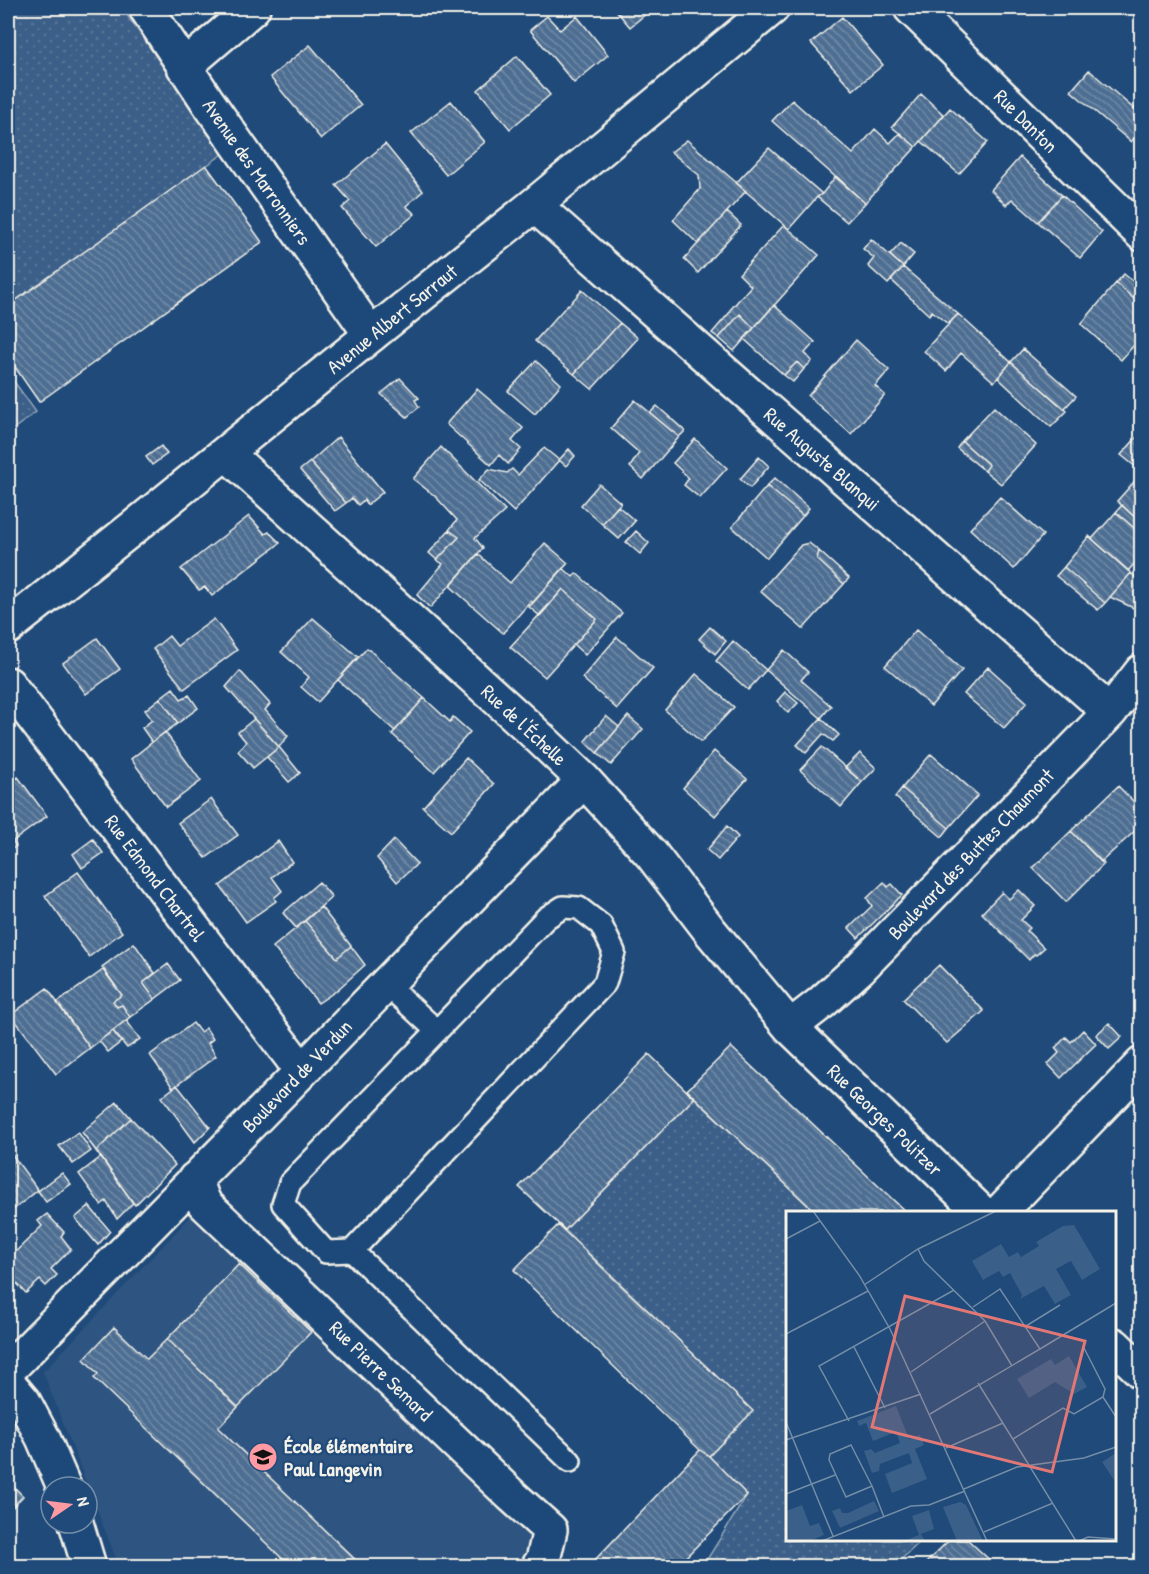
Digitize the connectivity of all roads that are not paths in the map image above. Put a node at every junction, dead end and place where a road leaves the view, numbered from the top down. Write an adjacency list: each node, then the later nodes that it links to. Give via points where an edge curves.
1 (146, 8): 5 (street, Avenue des Marronniers)
2 (253, 8): 5 (street)
3 (772, 8): 6 (street, Avenue Albert Sarraut)
4 (911, 8): 7 (street, Rue Danton)
5 (184, 67): 8 (street, Avenue des Marronniers)
6 (534, 205): 8 (street, Avenue Albert Sarraut); 13 (street, Rue Auguste Blanqui)
7 (1142, 234)
8 (371, 335): 9 (street, Avenue Albert Sarraut)
9 (226, 453): 10 (street, Avenue Albert Sarraut); 14 (street, Rue de l'Échelle)
10 (8, 627)
11 (1142, 671): 13 (street, Boulevard des Buttes Chaumont)
12 (8, 684): 19 (street, Rue Edmond Chartrel)
13 (1110, 712): 16 (street, Boulevard des Buttes Chaumont, via 860,968)
14 (584, 780): 15 (street, Boulevard de Verdun); 16 (street, Rue de l'Échelle, via 652,855)
15 (386, 984): 17 (lane); 19 (street, Boulevard de Verdun)
16 (790, 1027): 21 (street, Rue Georges Politzer)
17 (437, 1031): 23 (lane, via 290,1183 283,1204 326,1252); 23 (lane, via 546,918 563,907 579,908 601,924 614,952 605,983)
18 (1142, 1064): 22 (street)
19 (302, 1071): 20 (street, Boulevard de Verdun)
20 (195, 1179): 25 (street, Boulevard de Verdun); 32 (street, Rue Pierre Semard, via 204,1203 550,1530)
21 (980, 1211)
22 (1000, 1211)
23 (352, 1251): 28 (lane)
24 (1116, 1347): 26 (street)
25 (8, 1370)
26 (1142, 1372)
27 (8, 1383): 29 (street, via 24,1402)
28 (570, 1461)
29 (59, 1475)
30 (80, 1535): 31 (street)
31 (89, 1566)
32 (539, 1566)

